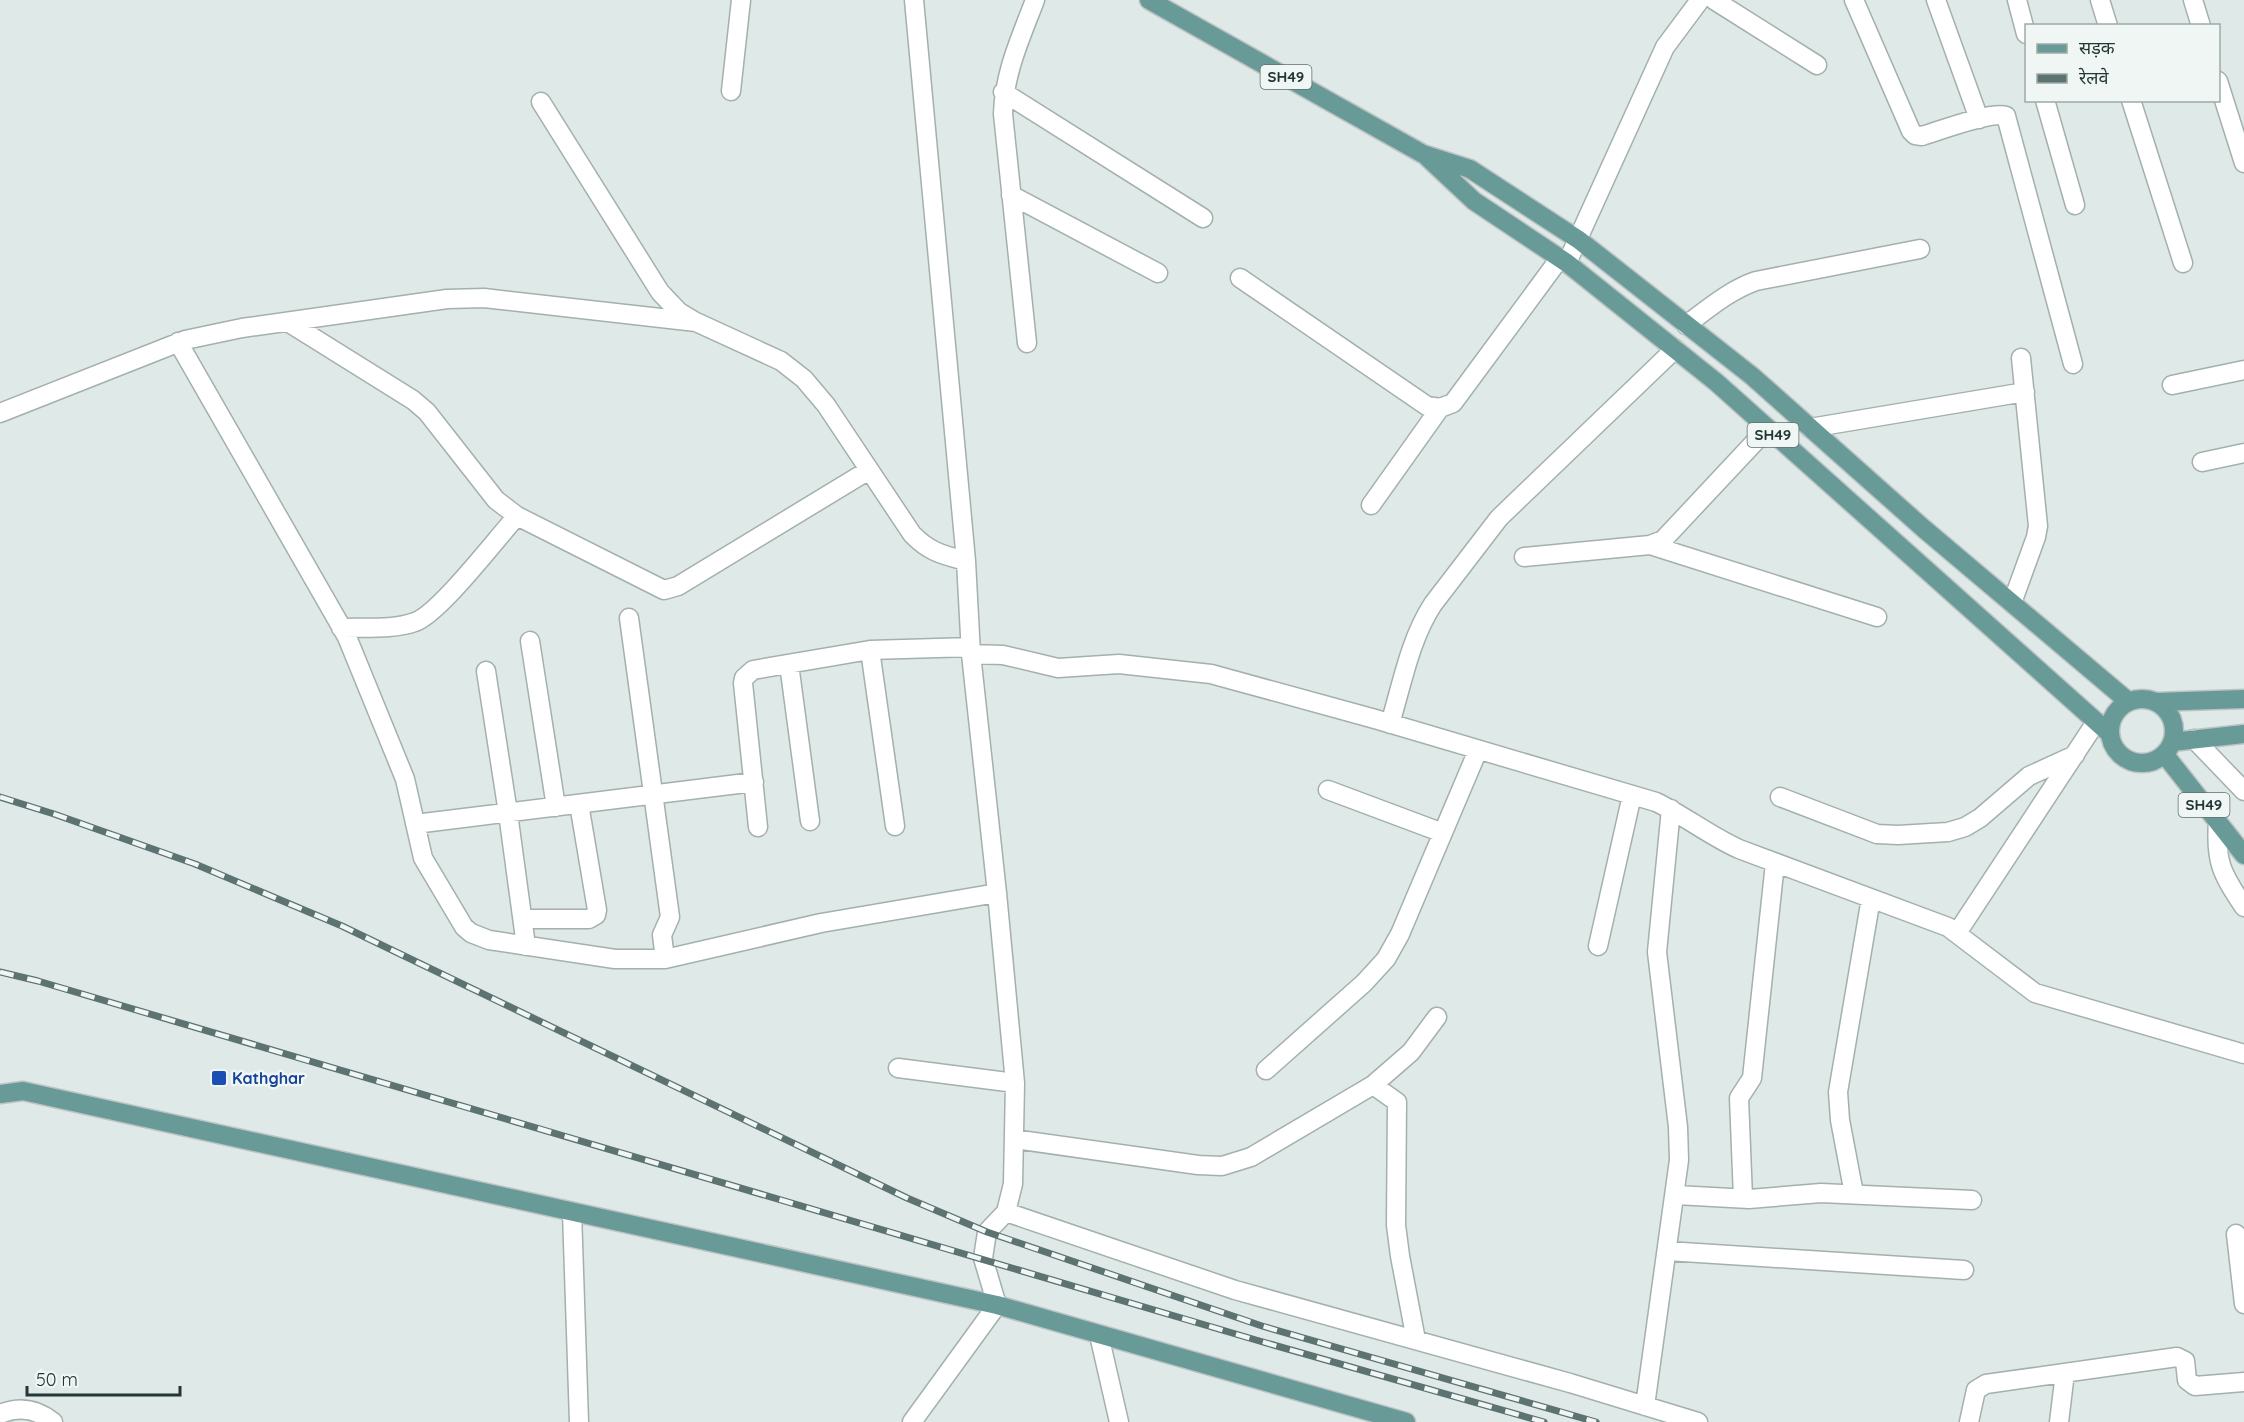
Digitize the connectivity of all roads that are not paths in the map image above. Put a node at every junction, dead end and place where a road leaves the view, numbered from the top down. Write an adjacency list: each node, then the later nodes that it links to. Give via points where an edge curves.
1 (741, 0): 17 (street)
2 (914, 0): 56 (street)
3 (1035, 0): 18 (street)
4 (1149, 0): 23 (main road, SH49)
5 (1701, 0): 28 (street, via 1665,47)
6 (1714, 0): 15 (street)
7 (1854, 0): 22 (street, via 1911,131 1922,136)
8 (1936, 0): 22 (street)
9 (2017, 0): 14 (street)
10 (2100, 0): 12 (street)
11 (2193, 0): 13 (street)
12 (2107, 24)
13 (2200, 24)
14 (2025, 30)
15 (1817, 65)
16 (2220, 87): 24 (street)
17 (731, 91)
18 (1004, 92): 25 (street); 27 (street)
19 (541, 102): 35 (street, via 660,291 679,312)
20 (2046, 102): 26 (street)
21 (2132, 102): 31 (street)
22 (1979, 119): 41 (street, via 2002,115 2008,120)
23 (1423, 154): 28 (main road, SH49, via 1470,170); 30 (main road, SH49, via 1474,201)
24 (2244, 163)
25 (1011, 195): 32 (street); 38 (street)
26 (2075, 205)
27 (1203, 218)
28 (1579, 240): 30 (street); 36 (main road, SH49)
29 (1920, 249): 36 (street, via 1740,286)
30 (1564, 260): 39 (main road, SH49); 45 (street, via 1453,403)
31 (2182, 263)
32 (1158, 273)
33 (1240, 278): 45 (street, via 1427,406)
34 (288, 322): 35 (street, via 447,299 484,298); 37 (street); 53 (street, via 414,400 496,500)
35 (696, 322): 51 (street, via 781,361 804,379)
36 (1686, 325): 47 (main road, SH49)
37 (178, 342): 46 (street); 60 (street)
38 (1027, 343)
39 (1675, 349): 48 (main road, SH49); 69 (street, via 1499,518 1433,604 1417,635)
40 (2021, 358): 44 (street)
41 (2073, 364)
42 (2244, 369): 43 (street)
43 (2172, 385)
44 (2025, 392): 47 (street); 57 (street, via 2038,526)
45 (1440, 408): 52 (street)
46 (0, 413)
47 (1810, 428): 57 (main road, SH49)
48 (1767, 429): 54 (street, via 1674,531); 70 (main road, SH49)
49 (2244, 453): 50 (street)
50 (2202, 462)
51 (869, 470): 53 (street, via 671,590 656,587); 56 (street, via 923,546)
52 (1371, 505)
53 (517, 516): 60 (street, via 434,610 417,622)
54 (1650, 545): 55 (street); 58 (street)
55 (1524, 557)
56 (966, 561): 63 (street)
57 (2012, 603): 67 (main road, SH49)
58 (1877, 617)
59 (629, 618): 79 (street)
60 (341, 628): 88 (street, via 405,779)
61 (530, 641): 83 (street)
62 (870, 650): 63 (street); 64 (street); 89 (street)
63 (971, 651): 69 (street, via 1058,668 1119,664 1211,674); 94 (street)
64 (789, 664): 76 (street, via 753,670 744,678); 86 (street)
65 (486, 671): 85 (street)
66 (2244, 699): 68 (main road)
67 (2129, 702): 68 (main road); 70 (main road)
68 (2156, 702): 73 (main road, via 2171,717 2174,727)
69 (1390, 724): 74 (street)
70 (2103, 728): 73 (main road, via 2118,754 2127,760 2147,764); 75 (street)
71 (2244, 734): 72 (main road)
72 (2194, 739): 73 (main road); 78 (street)
73 (2168, 748): 87 (main road, SH49)
74 (1478, 750): 80 (street); 91 (street)
75 (2074, 755): 81 (street, via 2029,776 1980,818 1948,832 1877,834); 98 (street)
76 (754, 782): 79 (street); 90 (street)
77 (1328, 790): 91 (street)
78 (2244, 791)
79 (654, 794): 82 (street); 101 (street, via 670,917 662,935)
80 (1632, 795): 84 (street); 100 (street)
81 (1780, 797)
82 (579, 804): 83 (street); 97 (street, via 596,915 589,919)
83 (555, 807): 85 (street)
84 (1671, 809): 93 (street, via 1719,840); 111 (street, via 1657,952 1678,1127)
85 (508, 813): 88 (street); 97 (street)
86 (810, 821)
87 (2218, 822): 92 (main road, SH49); 96 (street, via 2216,846 2221,867)
88 (415, 824): 99 (street, via 423,858 464,927 489,940)
89 (895, 826)
90 (758, 827)
91 (1443, 833): 105 (street, via 1386,959)
92 (2244, 855)
93 (1775, 862): 95 (street); 112 (street, via 1752,1078 1739,1098)
94 (997, 893): 101 (street, via 821,923); 106 (street)
95 (1871, 898): 98 (street, via 1934,920); 110 (street, via 1838,1092)
96 (2244, 907)
97 (523, 919): 99 (street)
98 (1957, 933): 103 (street, via 2035,993)
99 (526, 946): 101 (street, via 615,959)
100 (1598, 946)
101 (665, 959)
102 (1437, 1017): 107 (street, via 1411,1052)
103 (2244, 1054)
104 (898, 1068): 106 (street)
105 (1266, 1070)
106 (1015, 1083): 109 (street)
107 (1373, 1085): 109 (street, via 1251,1157 1222,1166); 122 (street, via 1397,1102 1396,1225)
108 (0, 1094): 114 (main road, via 23,1091)
109 (1014, 1139): 115 (street, via 1013,1184)
110 (1854, 1194): 112 (street); 113 (street)
111 (1676, 1195): 112 (street); 117 (street)
112 (1743, 1198)
113 (1972, 1200)
114 (572, 1212): 120 (main road); 128 (street)
115 (1006, 1212): 120 (street, via 987,1232 983,1258); 122 (street, via 1235,1290)
116 (2236, 1234): 119 (street)
117 (1667, 1251): 118 (street); 125 (street)
118 (1964, 1270)
119 (2244, 1304)
120 (997, 1305): 121 (main road); 129 (street)
121 (1099, 1335): 130 (street); 131 (main road)
122 (1416, 1340): 125 (street)
123 (2065, 1373): 124 (street, via 2177,1357 2185,1361 2187,1380 2195,1386); 133 (street, via 1980,1387); 134 (street)
124 (2244, 1382)
125 (1645, 1406): 132 (street)
126 (0, 1414): 127 (street, via 30,1410)
127 (53, 1422)
128 (579, 1422)
129 (912, 1422)
130 (1119, 1422)
131 (1406, 1422)
132 (1698, 1422)
133 (1969, 1422)
134 (2059, 1422)

